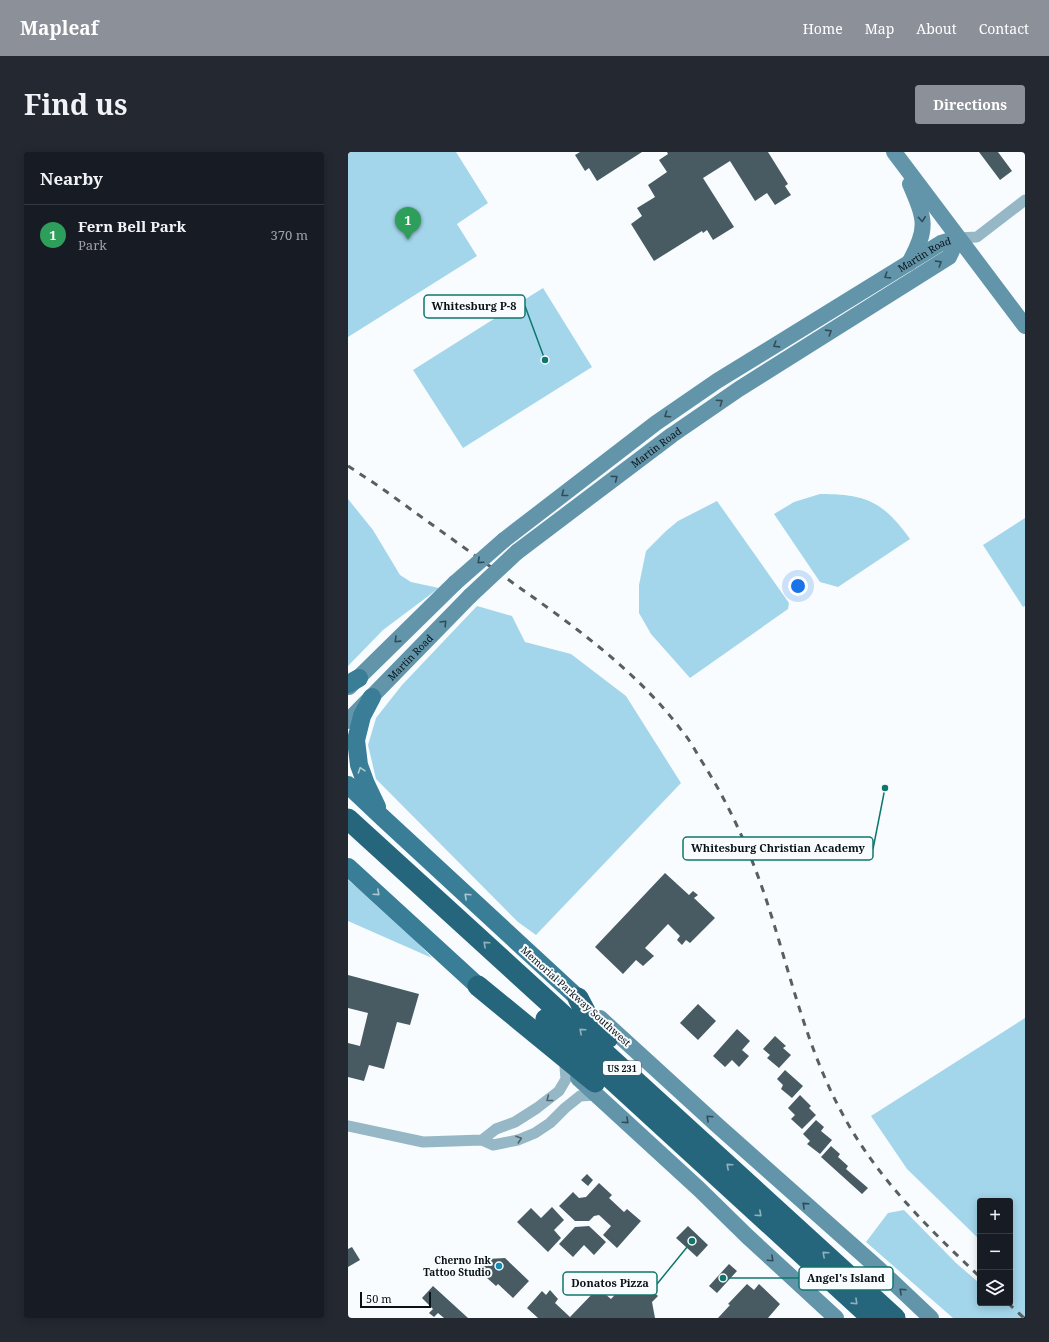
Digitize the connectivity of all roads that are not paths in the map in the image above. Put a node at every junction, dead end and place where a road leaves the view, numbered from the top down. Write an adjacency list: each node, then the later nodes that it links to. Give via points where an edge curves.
1 (896, 154): 3 (main road); 4 (main road, one-way to 4, via 922,211 923,234)
2 (1025, 200): 3 (street, via 977,236)
3 (958, 238): 4 (main road, Martin Road, via 941,243); 5 (main road); 7 (main road, Martin Road, one-way to 3, bridge, via 470,596 517,552 672,435 739,389 949,257)
4 (909, 263): 6 (main road, Martin Road, one-way to 6, bridge, via 717,382 656,423 504,540 455,583)
5 (1025, 326)
6 (352, 683)
7 (372, 697): 8 (main road, Martin Road); 10 (main road, one-way to 7, via 359,765 356,740 362,716)
8 (348, 721)
9 (352, 791): 10 (main road, Memorial Parkway Southwest)
10 (383, 818): 15 (main road, Memorial Parkway Southwest, one-way to 10)
11 (348, 819): 20 (highway, US 231, one-way to 11)
12 (348, 838): 20 (highway, US 231)
13 (348, 867): 14 (main road, one-way to 14)
14 (478, 986): 16 (main road); 20 (highway, via 671,1144)
15 (578, 998): 20 (highway, via 588,1017 654,1088 692,1121); 24 (main road, Memorial Parkway Southwest, one-way to 15)
16 (565, 1067): 17 (main road); 19 (street, one-way to 19, via 566,1079 559,1091 532,1112)
17 (597, 1095): 19 (street, one-way to 17, via 493,1145 518,1140 550,1123 580,1096); 21 (main road, one-way to 21)
18 (348, 1126): 19 (street, via 423,1142)
19 (482, 1140)
20 (701, 1150): 22 (highway, US 231, one-way to 22); 23 (highway, US 231, one-way to 20)
21 (836, 1318)
22 (872, 1318)
23 (896, 1318)
24 (931, 1318)

